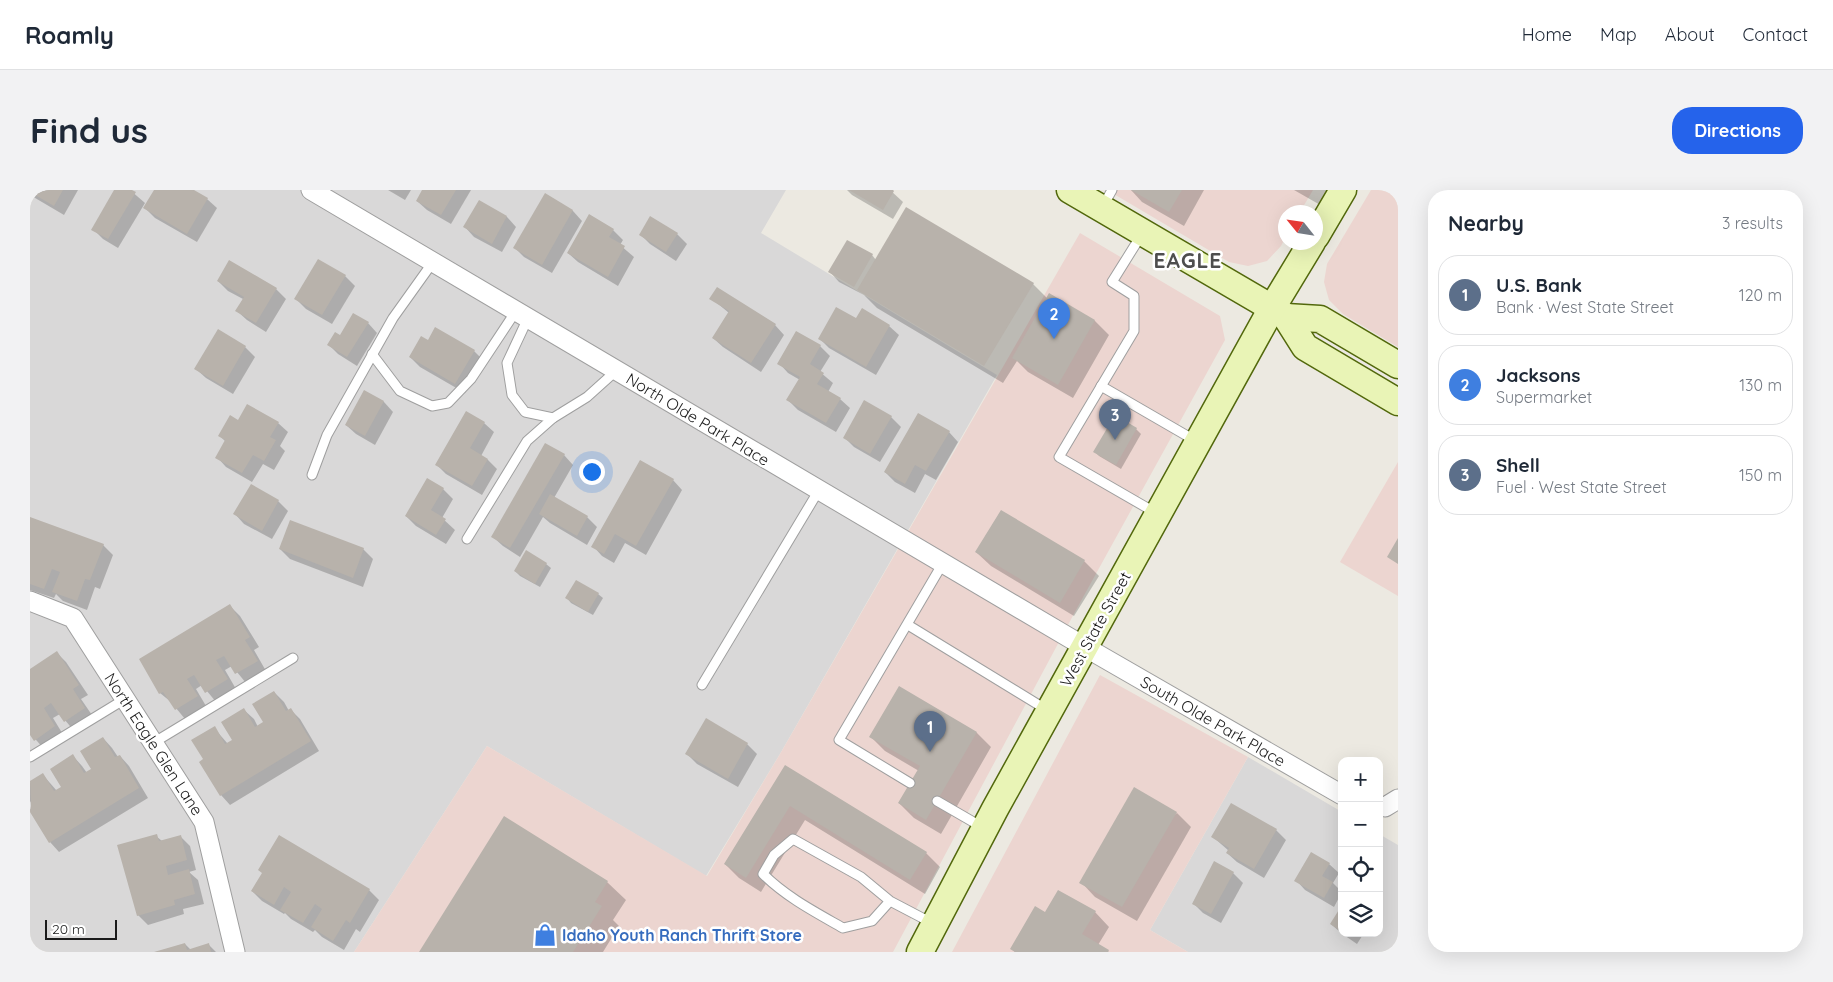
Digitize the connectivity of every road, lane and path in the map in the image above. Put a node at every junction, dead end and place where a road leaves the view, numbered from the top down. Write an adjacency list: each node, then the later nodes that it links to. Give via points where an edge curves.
1 (311, 190): 8 (street, North Olde Park Place)
2 (1070, 190): 4 (main road)
3 (1343, 190): 5 (main road)
4 (1107, 199): 6 (main road)
5 (1323, 224)
6 (1143, 232): 9 (main road); 14 (lane, via 1112,282 1134,296 1134,331)
7 (1308, 250): 9 (main road, West State Street)
8 (433, 262): 10 (street, North Olde Park Place); 11 (lane)
9 (1279, 312): 12 (main road, via 1320,319); 15 (main road, via 1305,348); 17 (main road, West State Street)
10 (522, 315): 11 (lane, via 448,403 432,406 400,391); 13 (street, North Olde Park Place); 16 (lane, via 507,363 512,395 525,412)
11 (372, 354): 18 (lane, via 327,435)
12 (1398, 365)
13 (617, 370): 16 (lane, via 588,397); 19 (street, North Olde Park Place)
14 (1101, 386): 17 (lane); 20 (lane, via 1059,457)
15 (1398, 402)
16 (553, 418): 21 (lane, via 527,441)
17 (1198, 442): 20 (main road, West State Street)
18 (312, 476)
19 (819, 490): 22 (street, North Olde Park Place); 27 (lane)
20 (1158, 514): 25 (main road, West State Street)
21 (467, 539)
22 (943, 564): 24 (lane); 25 (street, North Olde Park Place)
23 (30, 601): 28 (street, North Eagle Glen Lane, via 72,618)
24 (908, 625): 29 (lane); 32 (lane, via 839,740)
25 (1085, 647): 29 (main road, West State Street); 33 (street, South Olde Park Place)
26 (293, 658): 30 (lane)
27 (702, 685)
28 (125, 699): 30 (street, North Eagle Glen Lane); 31 (lane)
29 (1049, 712): 35 (main road, West State Street)
30 (153, 743): 38 (street, North Eagle Glen Lane, via 204,822)
31 (30, 757)
32 (910, 784)
33 (1338, 794)
34 (937, 801): 35 (lane)
35 (985, 829): 37 (main road, West State Street)
36 (890, 901): 36 (lane, via 861,877 793,839 774,855 764,874 777,888 843,928 872,921); 37 (lane)
37 (935, 924): 39 (main road, West State Street)
38 (235, 952)
39 (920, 952)

